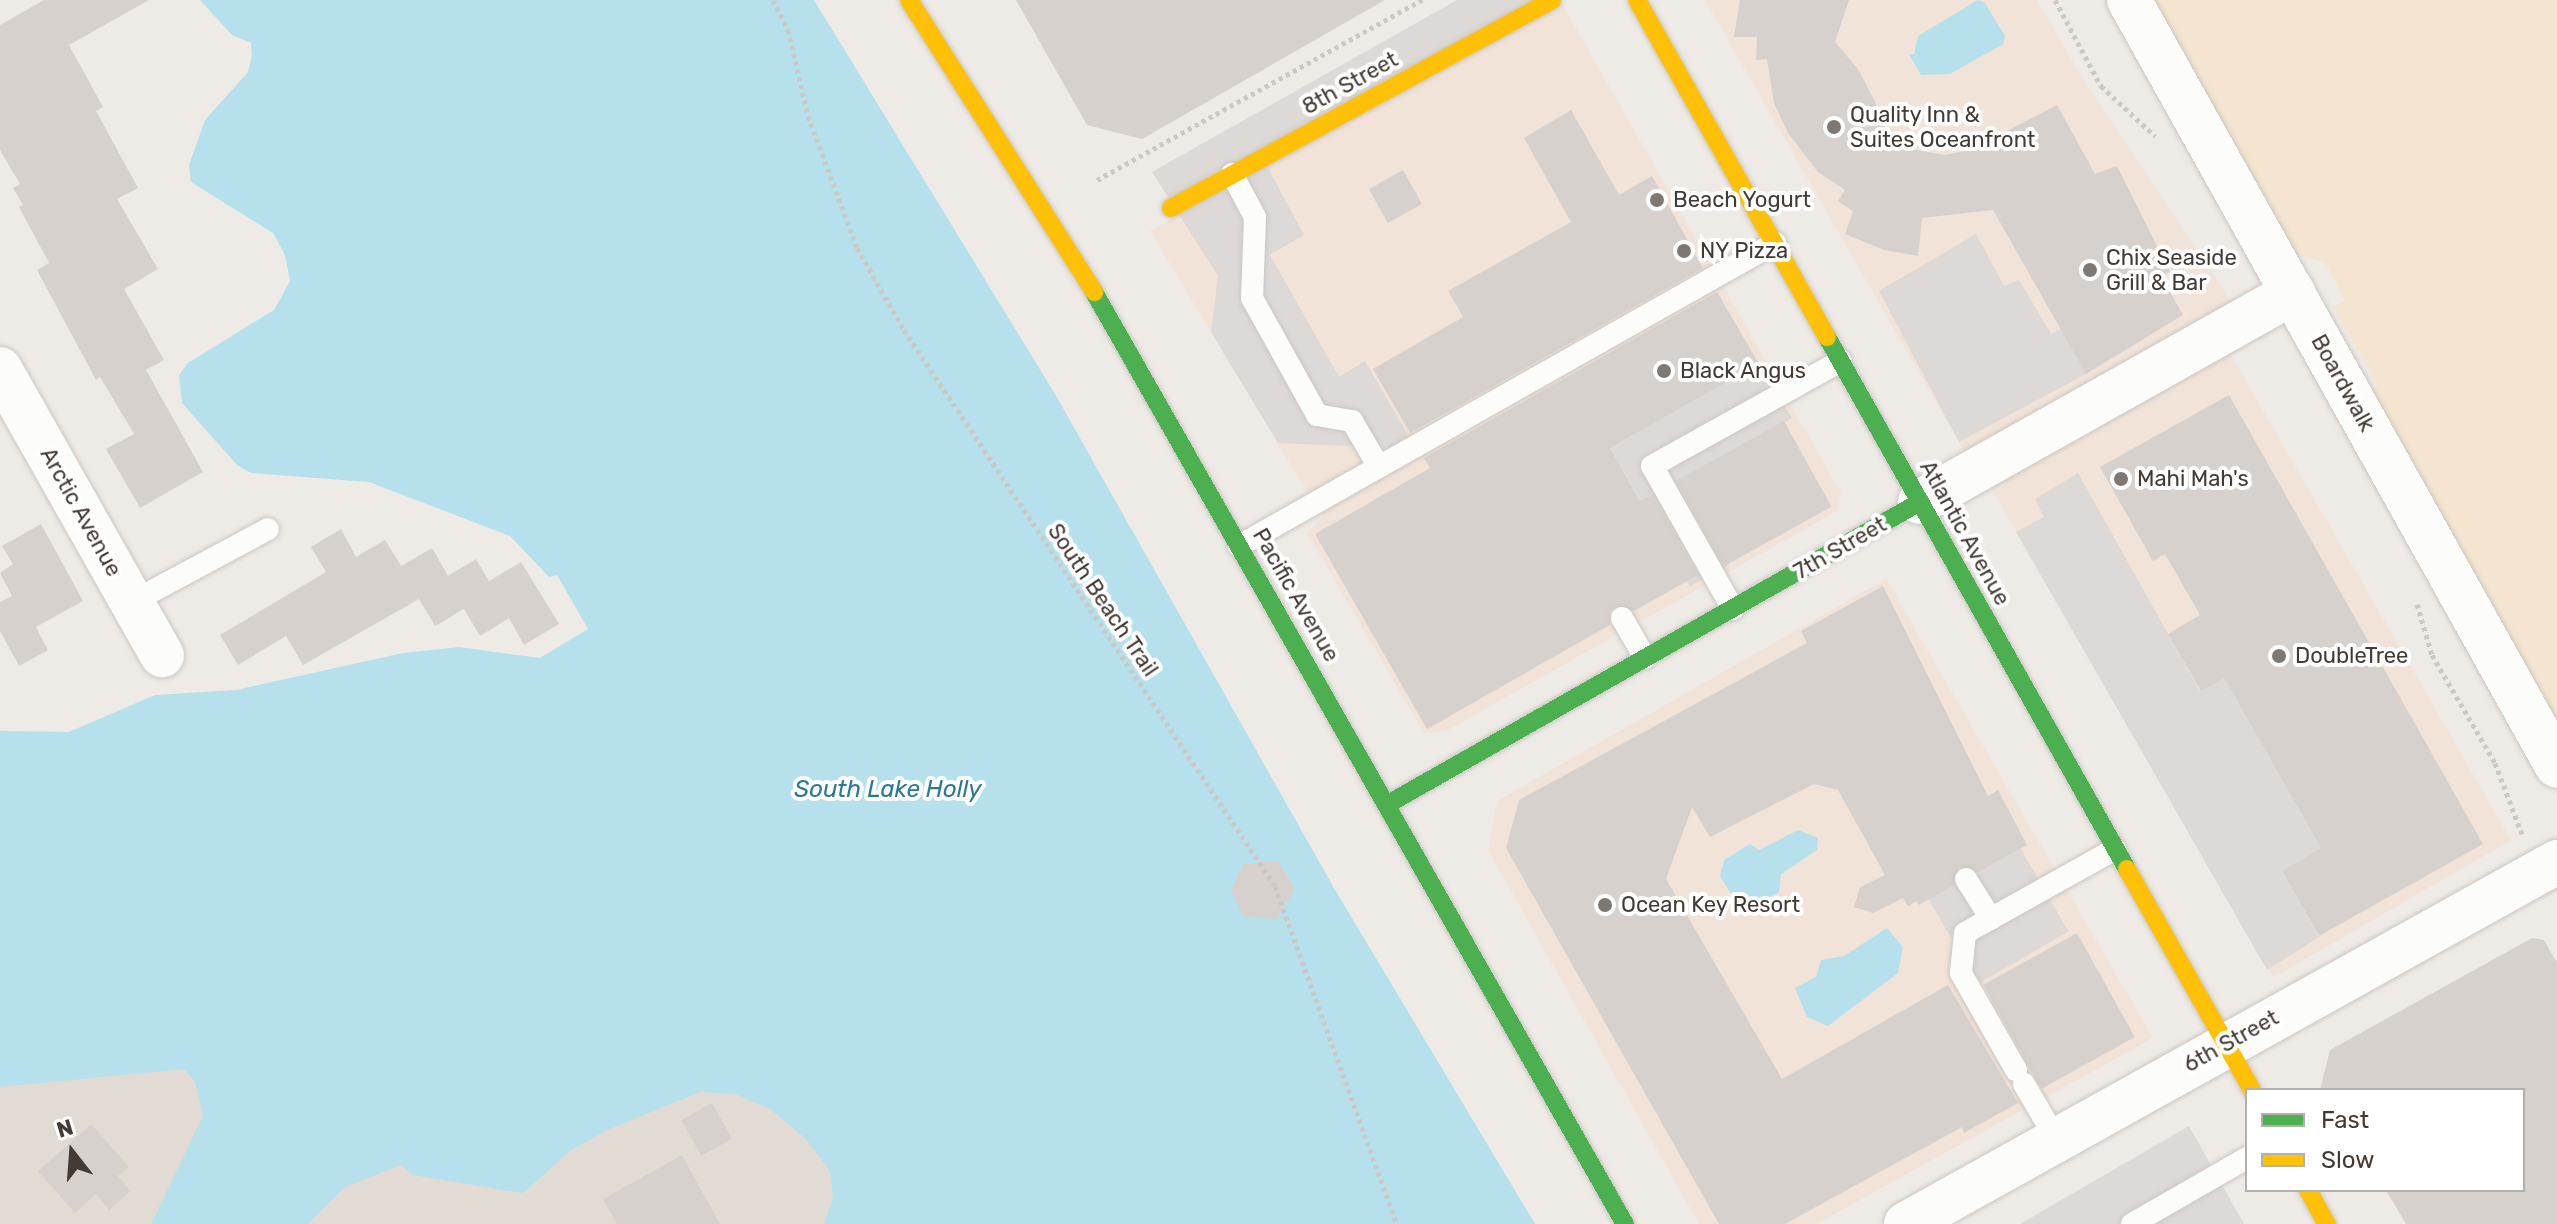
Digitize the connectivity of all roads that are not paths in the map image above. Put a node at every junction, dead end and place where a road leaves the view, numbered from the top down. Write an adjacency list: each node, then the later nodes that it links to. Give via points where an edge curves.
1 (909, 0): 15 (main road, Pacific Avenue, via 1077,262)
2 (1552, 0): 5 (main road, 8th Street)
3 (1637, 0): 7 (main road, Atlantic Avenue)
4 (2129, 0): 8 (street, Boardwalk)
5 (1232, 174): 6 (main road, 8th Street); 12 (lane, via 1255,217 1252,298 1317,415 1352,421)
6 (1171, 208)
7 (1775, 243): 9 (main road, Atlantic Avenue); 12 (lane)
8 (2293, 293): 13 (street, 7th Street); 21 (street, Boardwalk)
9 (1841, 361): 13 (main road, Atlantic Avenue); 17 (lane, via 1652,466)
10 (0, 369): 11 (street, Arctic Avenue)
11 (11, 415): 16 (street, Arctic Avenue)
12 (1379, 467): 15 (lane)
13 (1920, 502): 17 (main road, 7th Street); 23 (main road, Atlantic Avenue)
14 (268, 529): 16 (lane)
15 (1239, 546): 22 (main road, Pacific Avenue)
16 (132, 602): 19 (street, Arctic Avenue)
17 (1733, 609): 20 (main road, 7th Street)
18 (1622, 618): 20 (lane)
19 (162, 655)
20 (1645, 658): 22 (main road, 7th Street)
21 (2557, 766)
22 (1388, 804): 32 (main road, Pacific Avenue)
23 (2115, 849): 26 (lane); 27 (main road, Atlantic Avenue)
24 (2547, 867): 27 (street, 6th Street)
25 (1966, 879): 26 (lane)
26 (1991, 919): 29 (lane, via 1965,933 1961,973 1987,1032)
27 (2226, 1044): 28 (main road, Atlantic Avenue); 29 (street, 6th Street)
28 (2251, 1088)
29 (2056, 1139): 33 (street, 6th Street)
30 (2245, 1159): 34 (lane)
31 (2309, 1192): 35 (main road)
32 (1625, 1224)
33 (1906, 1224)
34 (2132, 1224)
35 (2327, 1224)

